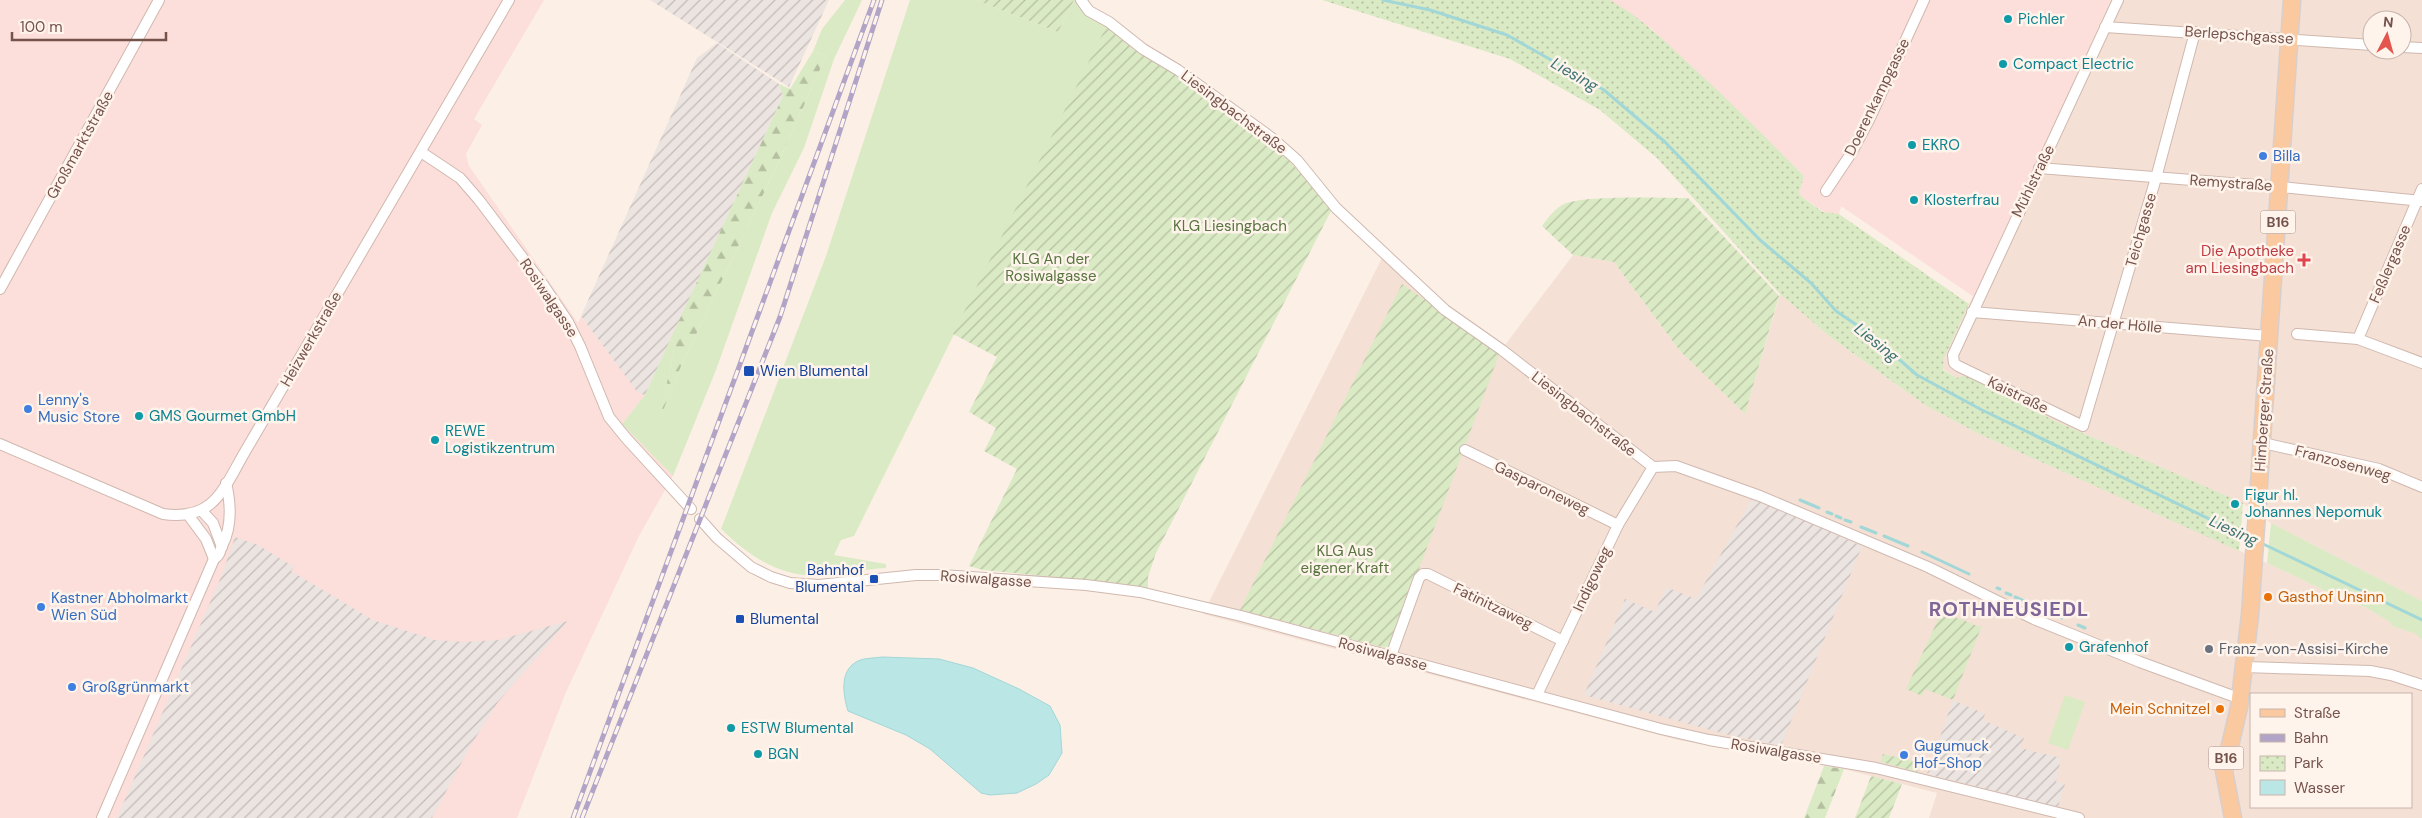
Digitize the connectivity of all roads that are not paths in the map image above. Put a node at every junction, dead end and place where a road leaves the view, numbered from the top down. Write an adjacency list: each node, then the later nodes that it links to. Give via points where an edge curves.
1 (159, 0): 18 (street, Großmarktstraße)
2 (509, 0): 11 (street, Heizwerkstraße)
3 (1081, 0): 30 (street, Liesingbachstraße, via 1089,11 1272,138 1298,160 1336,208 1445,310 1502,350)
4 (1924, 0): 16 (street, Doerenkampgasse, via 1869,120)
5 (2118, 0): 7 (street, Mühlstraße)
6 (2292, 0): 9 (main road, Himberger Straße / B16)
7 (2105, 27): 8 (street, Berlepschgasse); 12 (street, Mühlstraße)
8 (2195, 32): 9 (street, Berlepschgasse); 13 (street, Teichgasse)
9 (2290, 39): 10 (street, Berlepschgasse); 14 (main road, Himberger Straße / B16)
10 (2362, 43)
11 (421, 152): 31 (street, Heizwerkstraße); 33 (street, Rosiwalgasse, via 460,178 479,200 568,322 609,417)
12 (2039, 168): 13 (street, Remystraße); 19 (street, Mühlstraße)
13 (2156, 178): 14 (street, Remystraße); 20 (street, Teichgasse)
14 (2281, 187): 17 (street, Remystraße); 22 (main road, Himberger Straße / B16)
15 (2422, 189): 17 (street, Feßlergasse)
16 (1826, 191)
17 (2420, 200): 23 (street, Feßlergasse)
18 (0, 289)
19 (1972, 312): 20 (street, An der Hölle); 24 (street, Mühlstraße, via 1952,355)
20 (2114, 324): 22 (street, An der Hölle); 26 (street, Teichgasse)
21 (2297, 334): 23 (street)
22 (2269, 336): 27 (main road, Himberger Straße / B16)
23 (2358, 339): 25 (street)
24 (1954, 363): 26 (street, Kaistraße)
25 (2422, 363)
26 (2083, 426)
27 (2263, 443): 32 (street, Franzosenweg, via 2379,469); 42 (main road, Himberger Straße / B16)
28 (0, 444): 35 (street, Heizwerkstraße, via 137,505 163,514)
29 (1465, 450): 37 (street, Gasparoneweg)
30 (1653, 468): 37 (street, Indigoweg); 45 (street, via 1676,466 1769,500 1928,567 2034,619)
31 (226, 483): 34 (street, Heizwerkstraße, via 216,499); 38 (street, via 230,508 226,542)
32 (2422, 488)
33 (691, 509)
34 (202, 511): 35 (street, Heizwerkstraße); 38 (street, via 213,523)
35 (189, 516): 39 (street, via 206,539)
36 (700, 519): 41 (street, Rosiwalgasse, via 751,566 790,583 819,585 926,575 1102,587 1218,610)
37 (1618, 525): 40 (street, Indigoweg)
38 (222, 547): 39 (street)
39 (214, 559): 46 (street)
40 (1563, 641): 41 (street, Fatinitzaweg, via 1423,574); 44 (street, Indigoweg)
41 (1391, 656): 44 (street, Rosiwalgasse)
42 (2245, 667): 43 (street, via 2370,671); 45 (main road, Himberger Straße / B16)
43 (2422, 685)
44 (1537, 695): 47 (street, Rosiwalgasse, via 1708,740 1876,768)
45 (2236, 697): 48 (main road, Himberger Straße / B16, via 2224,771)
46 (102, 818)
47 (2079, 818)
48 (2233, 818)

